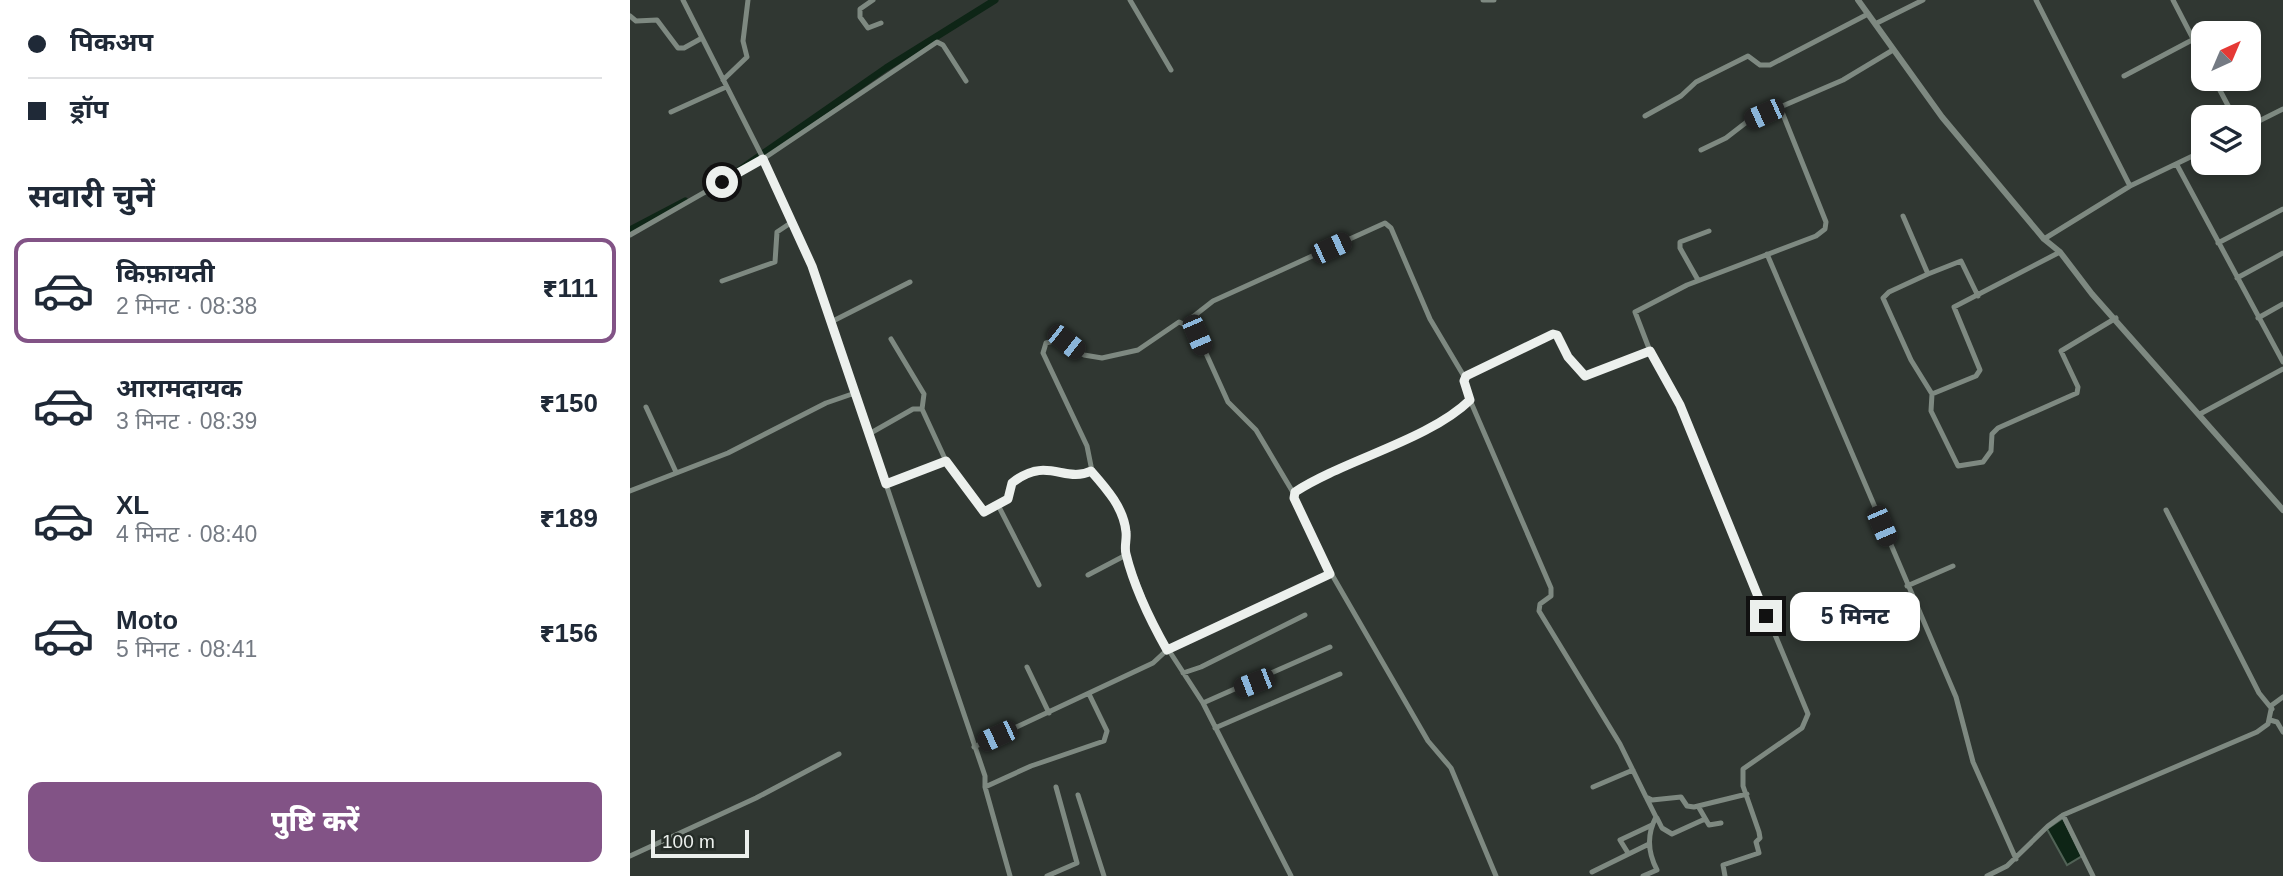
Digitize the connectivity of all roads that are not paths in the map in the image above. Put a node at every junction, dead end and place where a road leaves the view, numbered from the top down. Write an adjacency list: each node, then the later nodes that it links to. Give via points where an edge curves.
1 (682, 0): 16 (street)
2 (748, 0): 21 (street, via 743,41 747,57)
3 (873, 0): 13 (street, via 860,9 860,17 868,28)
4 (1130, 0): 19 (street)
5 (1483, 0): 6 (street)
6 (1494, 0)
7 (1858, 0): 11 (street)
8 (1923, 0): 14 (street)
9 (2036, 0): 33 (street)
10 (2173, 0): 15 (street)
11 (1868, 14): 14 (street); 27 (street, via 1770,65 1760,65 1748,56 1696,82)
12 (630, 16): 16 (street, via 657,20 678,48)
13 (881, 23)
14 (1877, 23): 18 (street)
15 (2191, 33)
16 (702, 38): 21 (street)
17 (2191, 41): 20 (street)
18 (1893, 50): 24 (street, via 1843,80); 39 (street, via 1942,117)
19 (1171, 70)
20 (2124, 76)
21 (723, 80): 23 (street)
22 (966, 81): 30 (street, via 937,42)
23 (726, 87): 26 (street); 30 (street)
24 (1780, 107): 29 (street); 43 (street, via 1826,222 1821,234)
25 (2283, 109): 28 (street)
26 (671, 112)
27 (1645, 116)
28 (2261, 120)
29 (1700, 150)
30 (762, 156): 36 (street); 38 (street)
31 (2191, 157): 32 (street)
32 (2177, 165): 33 (street); 40 (street)
33 (2130, 186): 39 (street)
34 (2283, 209): 40 (street)
35 (1903, 216): 44 (street)
36 (792, 222): 47 (street, via 777,233 775,261); 53 (street)
37 (1709, 231): 46 (street, via 1680,242)
38 (630, 235)
39 (2044, 239): 41 (street)
40 (2218, 243): 45 (street)
41 (2060, 252): 49 (street); 51 (street)
42 (2283, 253): 45 (street)
43 (1766, 254): 46 (street); 81 (street)
44 (1928, 274): 49 (street, via 1961,261); 61 (street, via 1883,298)
45 (2237, 278): 52 (street)
46 (1698, 280): 56 (street, via 1636,310)
47 (722, 281)
48 (910, 282): 53 (street)
49 (1978, 296): 61 (street, via 1954,307 1979,374)
50 (2283, 304): 52 (street)
51 (2116, 318): 61 (street, via 2061,351 2077,393 1994,431 1991,451 1983,462 1958,466 1931,411); 65 (street)
52 (2258, 318): 57 (street)
53 (831, 322): 60 (street)
54 (1185, 323): 59 (street, via 1213,302 1385,223 1437,332); 68 (street, via 1174,324 1138,350 1102,358 1084,355 1060,339 1046,343 1043,354 1087,446); 72 (street, via 1195,329 1228,402 1256,430)
55 (891, 339): 64 (street, via 924,394)
56 (1650, 351): 59 (street, via 1585,376 1557,335 1547,335); 102 (street, via 1680,405 1807,709 1802,729 1743,769)
57 (2283, 362)
58 (2283, 369): 65 (street)
59 (1465, 378): 62 (street)
60 (855, 393): 66 (street); 69 (street, via 728,453)
61 (1932, 394)
62 (1470, 400): 72 (street, via 1426,428); 98 (street, via 1551,588 1551,596 1540,604 1539,611)
63 (646, 407): 69 (street)
64 (922, 409): 66 (street, via 913,409); 67 (street)
65 (2200, 414): 75 (street)
66 (869, 435): 70 (street)
67 (946, 461): 70 (street); 73 (street, via 981,510)
68 (1091, 471): 73 (street, via 1034,469 1012,483 1009,498); 76 (street, via 1112,497 1124,522)
69 (676, 472): 71 (street)
70 (886, 484): 96 (street)
71 (630, 491)
72 (1294, 494): 78 (street)
73 (998, 505): 80 (street)
74 (2165, 510): 91 (street, via 2259,693)
75 (2283, 510)
76 (1126, 555): 79 (street); 84 (street)
77 (1953, 566): 81 (street)
78 (1331, 573): 84 (street); 121 (street, via 1428,741 1451,768)
79 (1088, 575)
80 (1040, 585)
81 (1907, 586): 114 (street, via 1956,697 1973,762)
82 (1305, 615): 86 (street)
83 (1330, 648): 90 (street)
84 (1167, 650): 86 (street); 88 (street, via 1153,663)
85 (1027, 667): 92 (street)
86 (1183, 673): 90 (street)
87 (1339, 674): 94 (street)
88 (1089, 694): 92 (street); 99 (street, via 1107,732 1104,741)
89 (2283, 697): 91 (street)
90 (1203, 703): 94 (street)
91 (2272, 709): 93 (street)
92 (1049, 713): 96 (street)
93 (2270, 720): 95 (street); 106 (street, via 2246,738)
94 (1215, 728): 120 (street)
95 (2283, 732)
96 (974, 747): 99 (street)
97 (839, 754): 113 (street)
98 (1633, 770): 101 (street); 104 (street)
99 (985, 786): 117 (street)
100 (1056, 787): 118 (street, via 1077,863)
101 (1593, 787)
102 (1747, 794): 105 (street); 123 (street, via 1759,832 1759,853 1723,865)
103 (1078, 795): 119 (street)
104 (1647, 799): 105 (street, via 1681,797 1687,806); 107 (street)
105 (1698, 806): 108 (street)
106 (2063, 815): 114 (street); 124 (street)
107 (1656, 817): 108 (street, via 1672,834); 110 (street)
108 (1705, 819): 109 (street, via 1709,825)
109 (1721, 823)
110 (1652, 825): 111 (street); 112 (street, via 1620,840)
111 (1649, 844): 112 (street); 122 (street, via 1648,855 1657,870)
112 (1628, 853): 115 (street)
113 (630, 856)
114 (2016, 859): 116 (street)
115 (1592, 872)
116 (1990, 875)
117 (1010, 876)
118 (1047, 876)
119 (1104, 876)
120 (1291, 876)
121 (1496, 876)
122 (1643, 876)
123 (1725, 876)
124 (2093, 876)

